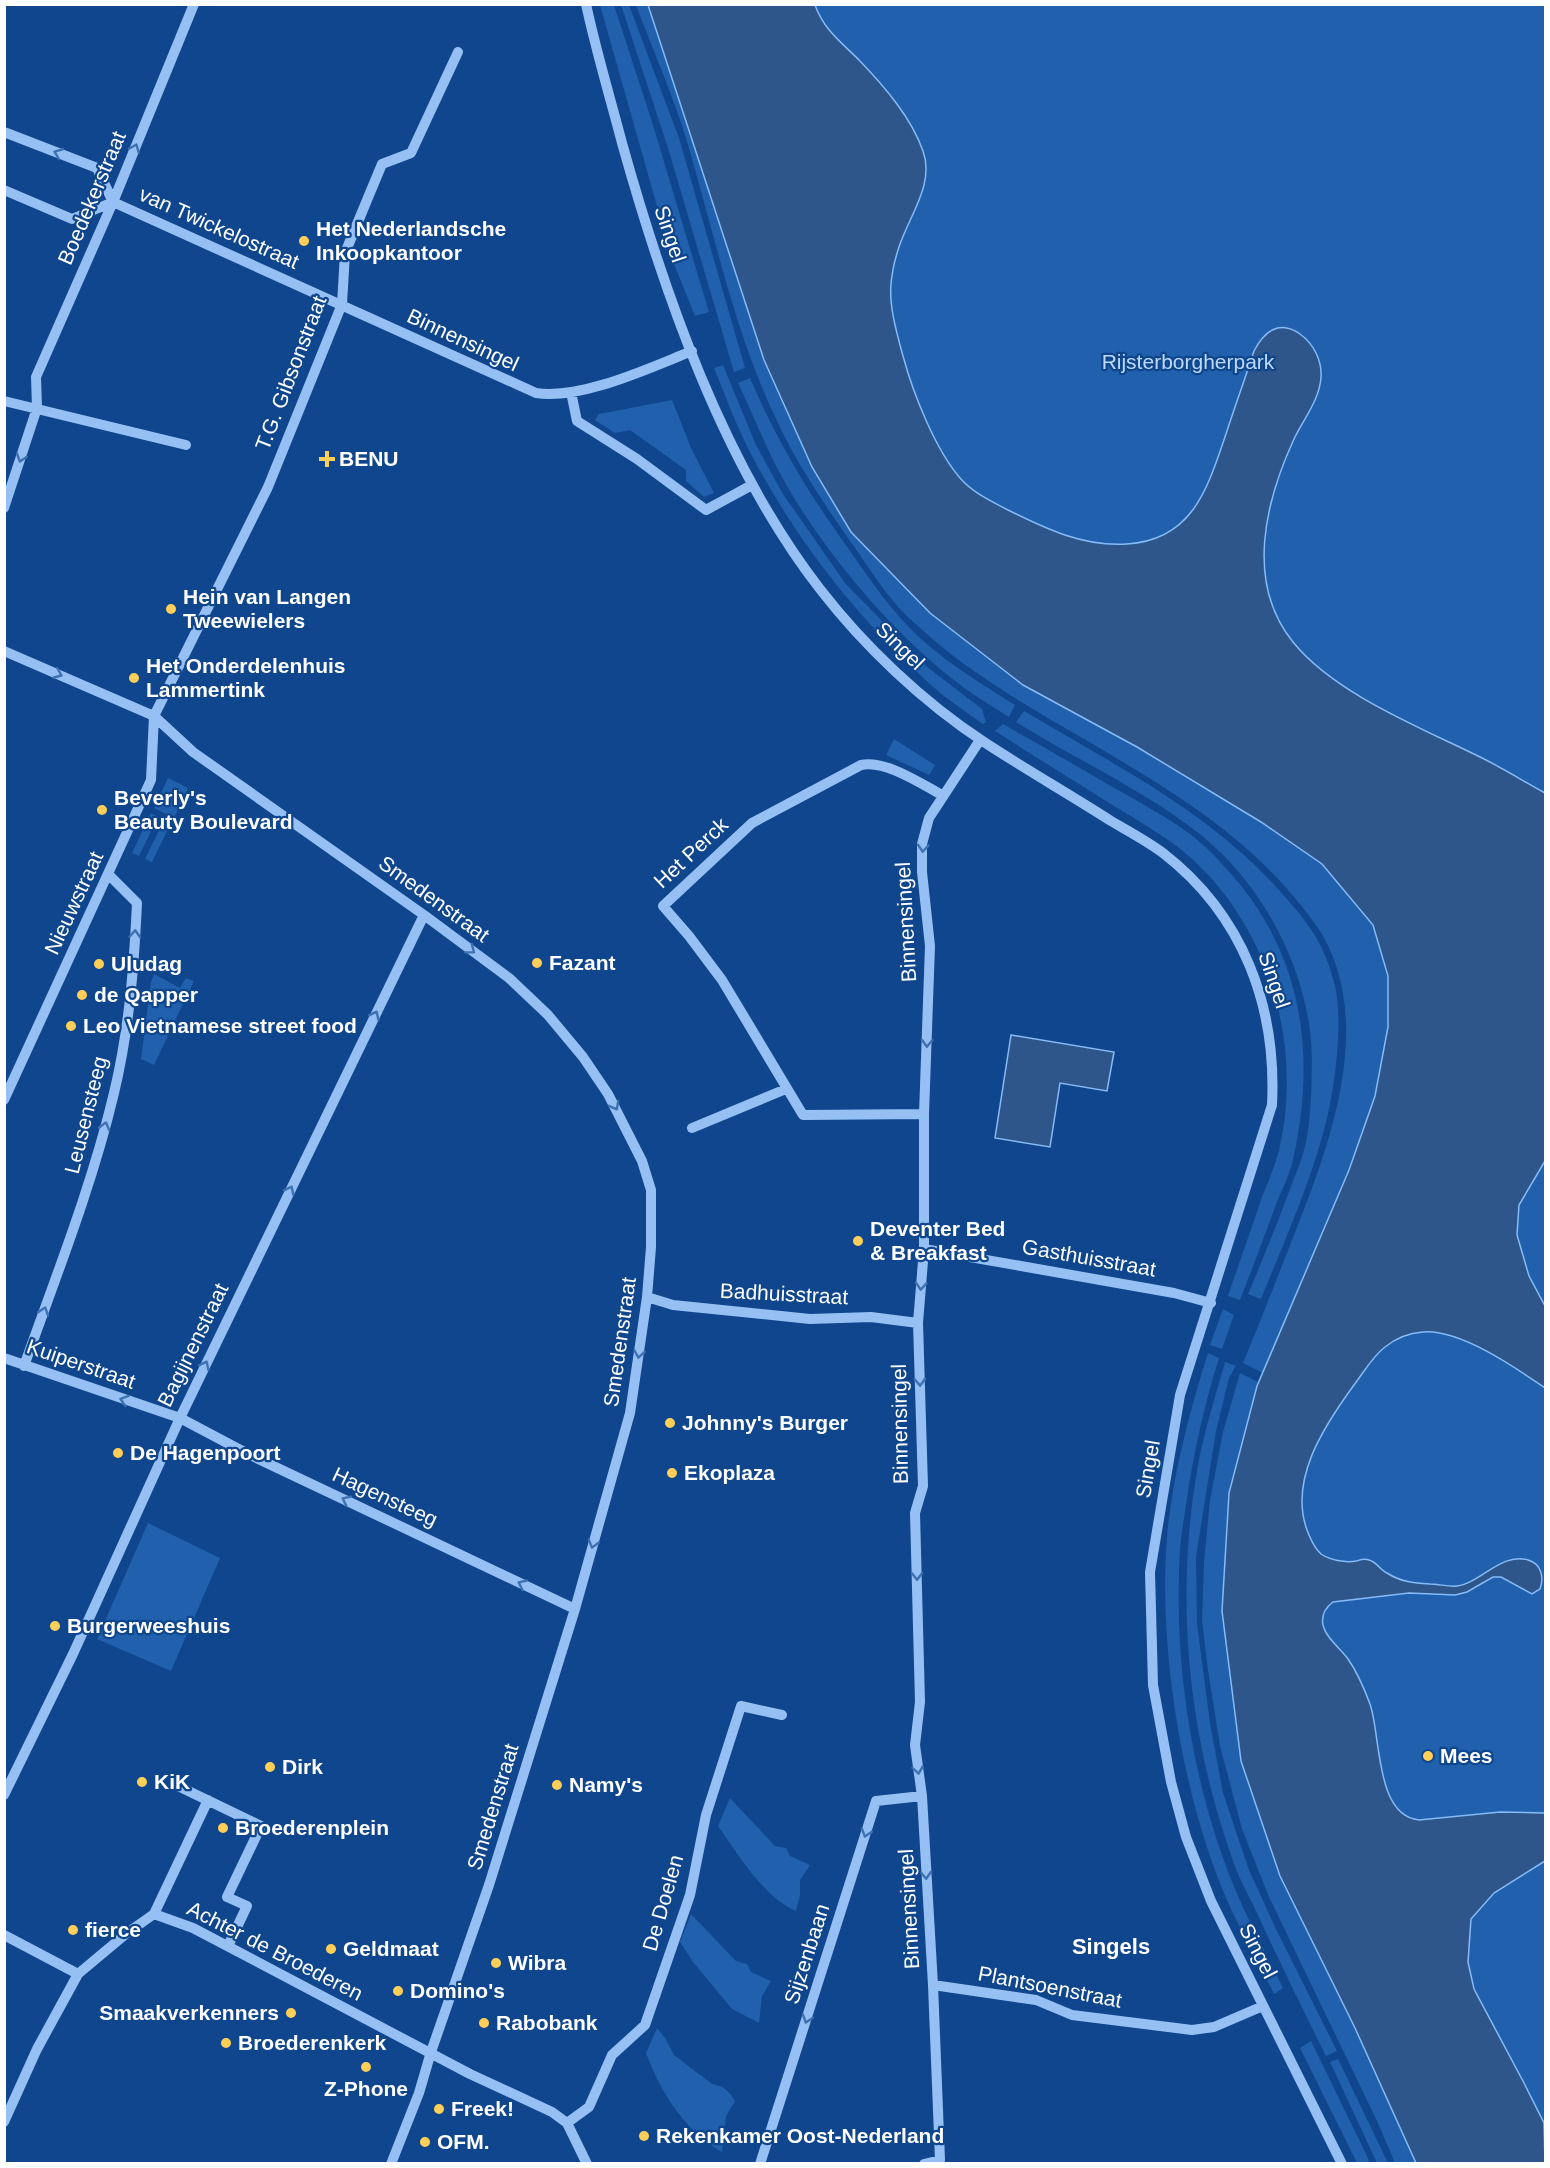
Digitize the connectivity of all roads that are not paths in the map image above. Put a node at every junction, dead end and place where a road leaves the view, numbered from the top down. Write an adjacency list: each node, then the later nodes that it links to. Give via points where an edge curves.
1 (194, 4): 6 (street, Boedekerstraat, one-way to 1)
2 (586, 4): 8 (street, Singel, via 645,223)
3 (458, 52): 7 (street, T.G. Gibsonstraat, via 411,153 382,164 345,253)
4 (4, 132): 6 (street, van Twickelostraat, one-way to 4, via 97,168)
5 (4, 190): 6 (street, van Twickelostraat, via 72,219)
6 (113, 202): 7 (street, van Twickelostraat); 11 (street, Boedekerstraat, via 36,377)
7 (342, 304): 9 (street, Binnensingel, via 524,390 548,395); 16 (street, T.G. Gibsonstraat, via 268,487)
8 (692, 351): 9 (street, Binnensingel); 13 (street, Singel)
9 (572, 392): 13 (street, via 577,421 637,459 705,510)
10 (4, 401): 11 (street)
11 (37, 408): 12 (street); 14 (street, one-way to 14)
12 (186, 446)
13 (752, 485): 17 (street, Singel, via 789,546 865,641 919,692)
14 (4, 508)
15 (4, 651): 16 (street, one-way to 16)
16 (154, 716): 19 (street, Nieuwstraat, via 151,780); 20 (street, Smedenstraat, via 193,753)
17 (980, 740): 18 (street, Binnensingel); 27 (street, Singel, via 1180,867 1222,915 1254,975 1269,1027 1274,1074 1272,1105)
18 (942, 795): 21 (street, Het Perck, via 885,767 861,765 752,823 663,906 722,980); 23 (street, Binnensingel, one-way to 23, via 929,818 922,844 930,946)
19 (109, 875): 22 (street, Nieuwstraat); 30 (street, Leusensteeg, one-way to 19, via 87,1189 115,1092 130,1000 137,903)
20 (424, 915): 26 (street, Smedenstraat, one-way to 26, via 509,978 548,1015 608,1094 638,1152 651,1190); 31 (street, Bagijnenstraat, one-way to 20)
21 (786, 1089): 23 (street, Het Perck, via 803,1115); 24 (street)
22 (4, 1100)
23 (924, 1114): 25 (street, Binnensingel)
24 (692, 1128)
25 (924, 1249): 27 (street, Gasthuisstraat, via 1174,1293); 28 (street, Binnensingel, one-way to 28)
26 (647, 1297): 28 (street, Badhuisstraat, via 674,1305 787,1317 872,1317); 32 (street, Smedenstraat, one-way to 32, via 630,1413)
27 (1210, 1303): 43 (street, Singel, via 1180,1395 1150,1572 1153,1685 1186,1837 1211,1901)
28 (918, 1323): 36 (street, Binnensingel, one-way to 36, via 923,1486 915,1513 920,1702 915,1745)
29 (4, 1358): 30 (street, Kuiperstraat)
30 (24, 1366): 31 (street, Kuiperstraat, one-way to 30)
31 (180, 1418): 32 (street, Hagensteeg, one-way to 31); 35 (street, Bagijnenstraat)
32 (575, 1609): 44 (street, Smedenstraat, via 489,1885)
33 (782, 1714): 46 (street, De Doelen, via 741,1706 706,1815 690,1895 645,2025 612,2055 589,2107)
34 (178, 1786): 37 (street)
35 (4, 1795)
36 (922, 1796): 42 (street, Binnensingel, one-way to 42); 49 (street, Sijzenbaan, one-way to 49, via 876,1801)
37 (208, 1800): 38 (street); 40 (street, via 261,1826 227,1897 247,1906)
38 (154, 1914): 40 (street, Achter de Broederen); 41 (street, Achter de Broederen)
39 (4, 1935): 41 (street)
40 (228, 1946): 44 (street, Achter de Broederen)
41 (78, 1974): 45 (street, via 37,2049)
42 (933, 1985): 43 (street, Plantsoenstraat, via 1036,2000 1072,2015 1192,2030 1214,2027); 50 (street, Binnensingel, via 940,2160)
43 (1263, 2006): 51 (street, Singel)
44 (431, 2052): 46 (street, Achter de Broederen); 47 (street, Smedenstraat)
45 (4, 2122)
46 (567, 2123): 48 (street)
47 (391, 2163)
48 (587, 2163)
49 (760, 2163)
50 (924, 2163)
51 (1342, 2163)

